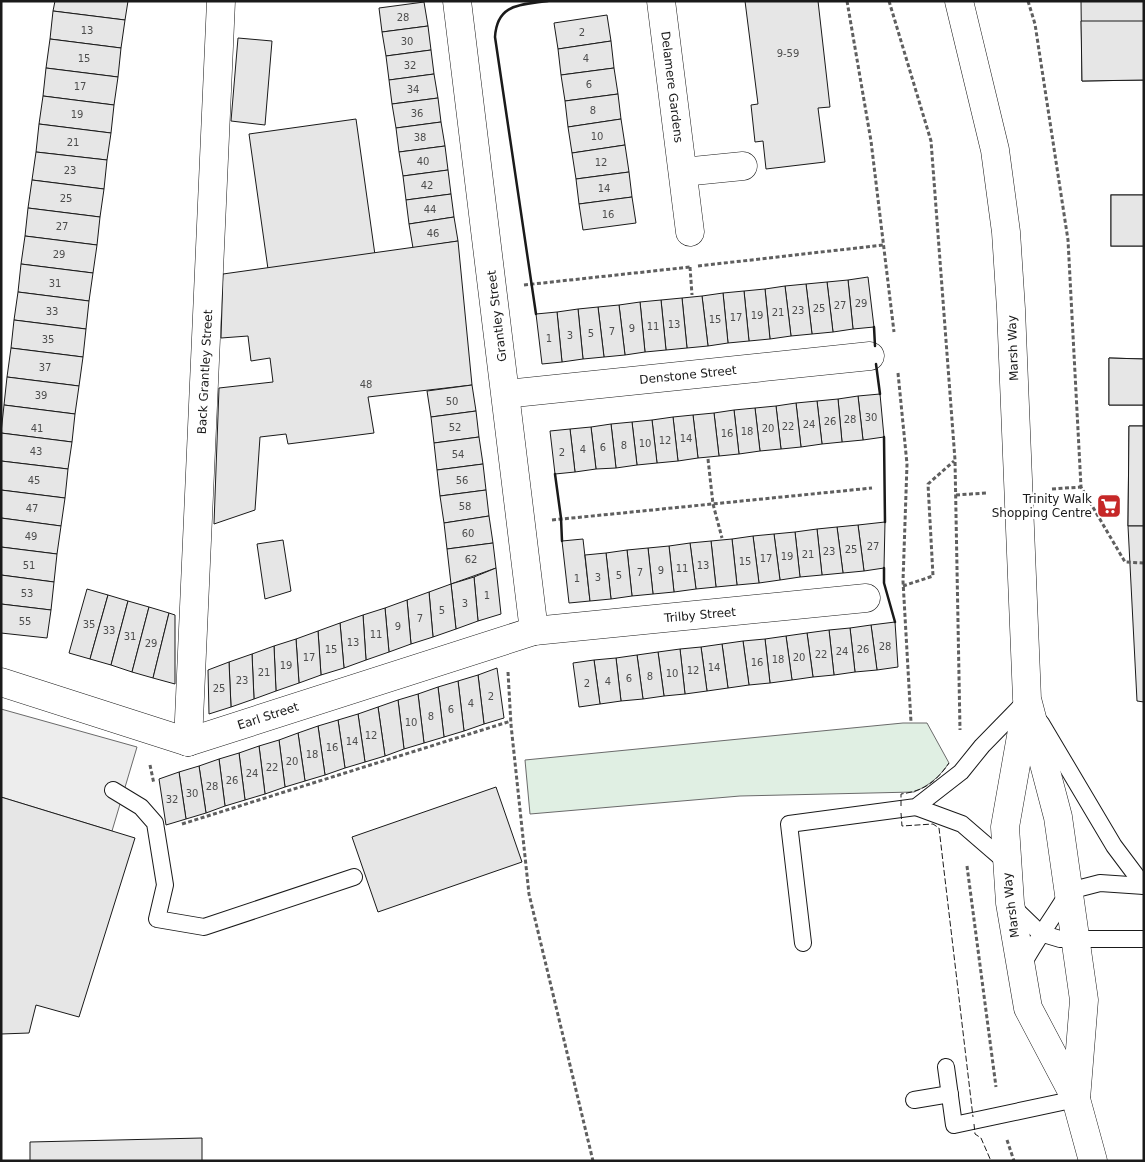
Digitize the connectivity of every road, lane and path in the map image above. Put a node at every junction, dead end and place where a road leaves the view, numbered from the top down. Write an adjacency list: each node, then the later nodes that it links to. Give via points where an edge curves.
1 (221, 1): 29 (main road, Back Grantley Street)
2 (457, 1): 13 (main road, Grantley Street)
3 (661, 1): 8 (main road, Delamere Gardens)
4 (889, 1): 15 (path, via 931,141)
5 (959, 1): 26 (main road, Marsh Way, via 995,150 1006,232)
6 (1028, 1): 20 (path, via 1037,33 1068,240 1081,487 1125,562)
7 (743, 166): 8 (main road)
8 (683, 172): 9 (main road, Delamere Gardens)
9 (690, 232)
10 (690, 267): 11 (path)
11 (692, 295)
12 (870, 356): 13 (main road, Denstone Street)
13 (506, 394): 18 (main road, Grantley Street)
14 (708, 459): 17 (path)
15 (955, 460): 21 (path, via 928,484 933,576); 30 (path)
16 (872, 488): 17 (path)
17 (713, 504): 18 (path); 19 (path)
18 (522, 524): 23 (main road, Grantley Street)
19 (722, 538)
20 (1144, 563)
21 (903, 586)
22 (866, 598): 23 (main road, Trilby Street)
23 (534, 631): 24 (main road, Earl Street)
24 (507, 639): 27 (path); 29 (main road, Earl Street)
25 (1, 682): 28 (main road)
26 (1027, 699): 30 (lane); 36 (main road, Marsh Way, via 1005,827); 38 (lane, via 1114,846); 39 (main road, Marsh Way, via 1058,817)
27 (511, 721): 35 (path); 51 (path, via 529,894)
28 (141, 727): 29 (main road); 32 (path)
29 (188, 742)
30 (961, 772): 33 (lane)
31 (113, 790): 37 (lane, via 142,807 155,823 166,885 156,919 204,927)
32 (156, 792)
33 (916, 807): 34 (lane); 44 (lane, via 789,824)
34 (962, 824): 36 (lane); 50 (path)
35 (173, 827)
36 (1006, 862): 40 (main road, Marsh Way)
37 (354, 877)
38 (1144, 886): 39 (lane, via 1100,883)
39 (1069, 892): 41 (lane); 42 (main road, Marsh Way)
40 (1010, 903): 41 (lane); 45 (main road, Marsh Way)
41 (1040, 933): 42 (lane, via 1060,939); 45 (lane)
42 (1077, 939): 43 (lane); 48 (main road, Marsh Way, via 1084,1000)
43 (1144, 939)
44 (803, 943)
45 (1020, 970): 48 (main road, Marsh Way, via 1028,1008)
46 (946, 1067): 47 (lane)
47 (950, 1094): 49 (lane); 50 (lane, via 954,1125)
48 (1076, 1099): 50 (lane); 53 (main road, Marsh Way)
49 (914, 1100)
50 (1000, 1116): 52 (path)
51 (593, 1161)
52 (1014, 1161)
53 (1093, 1161)

